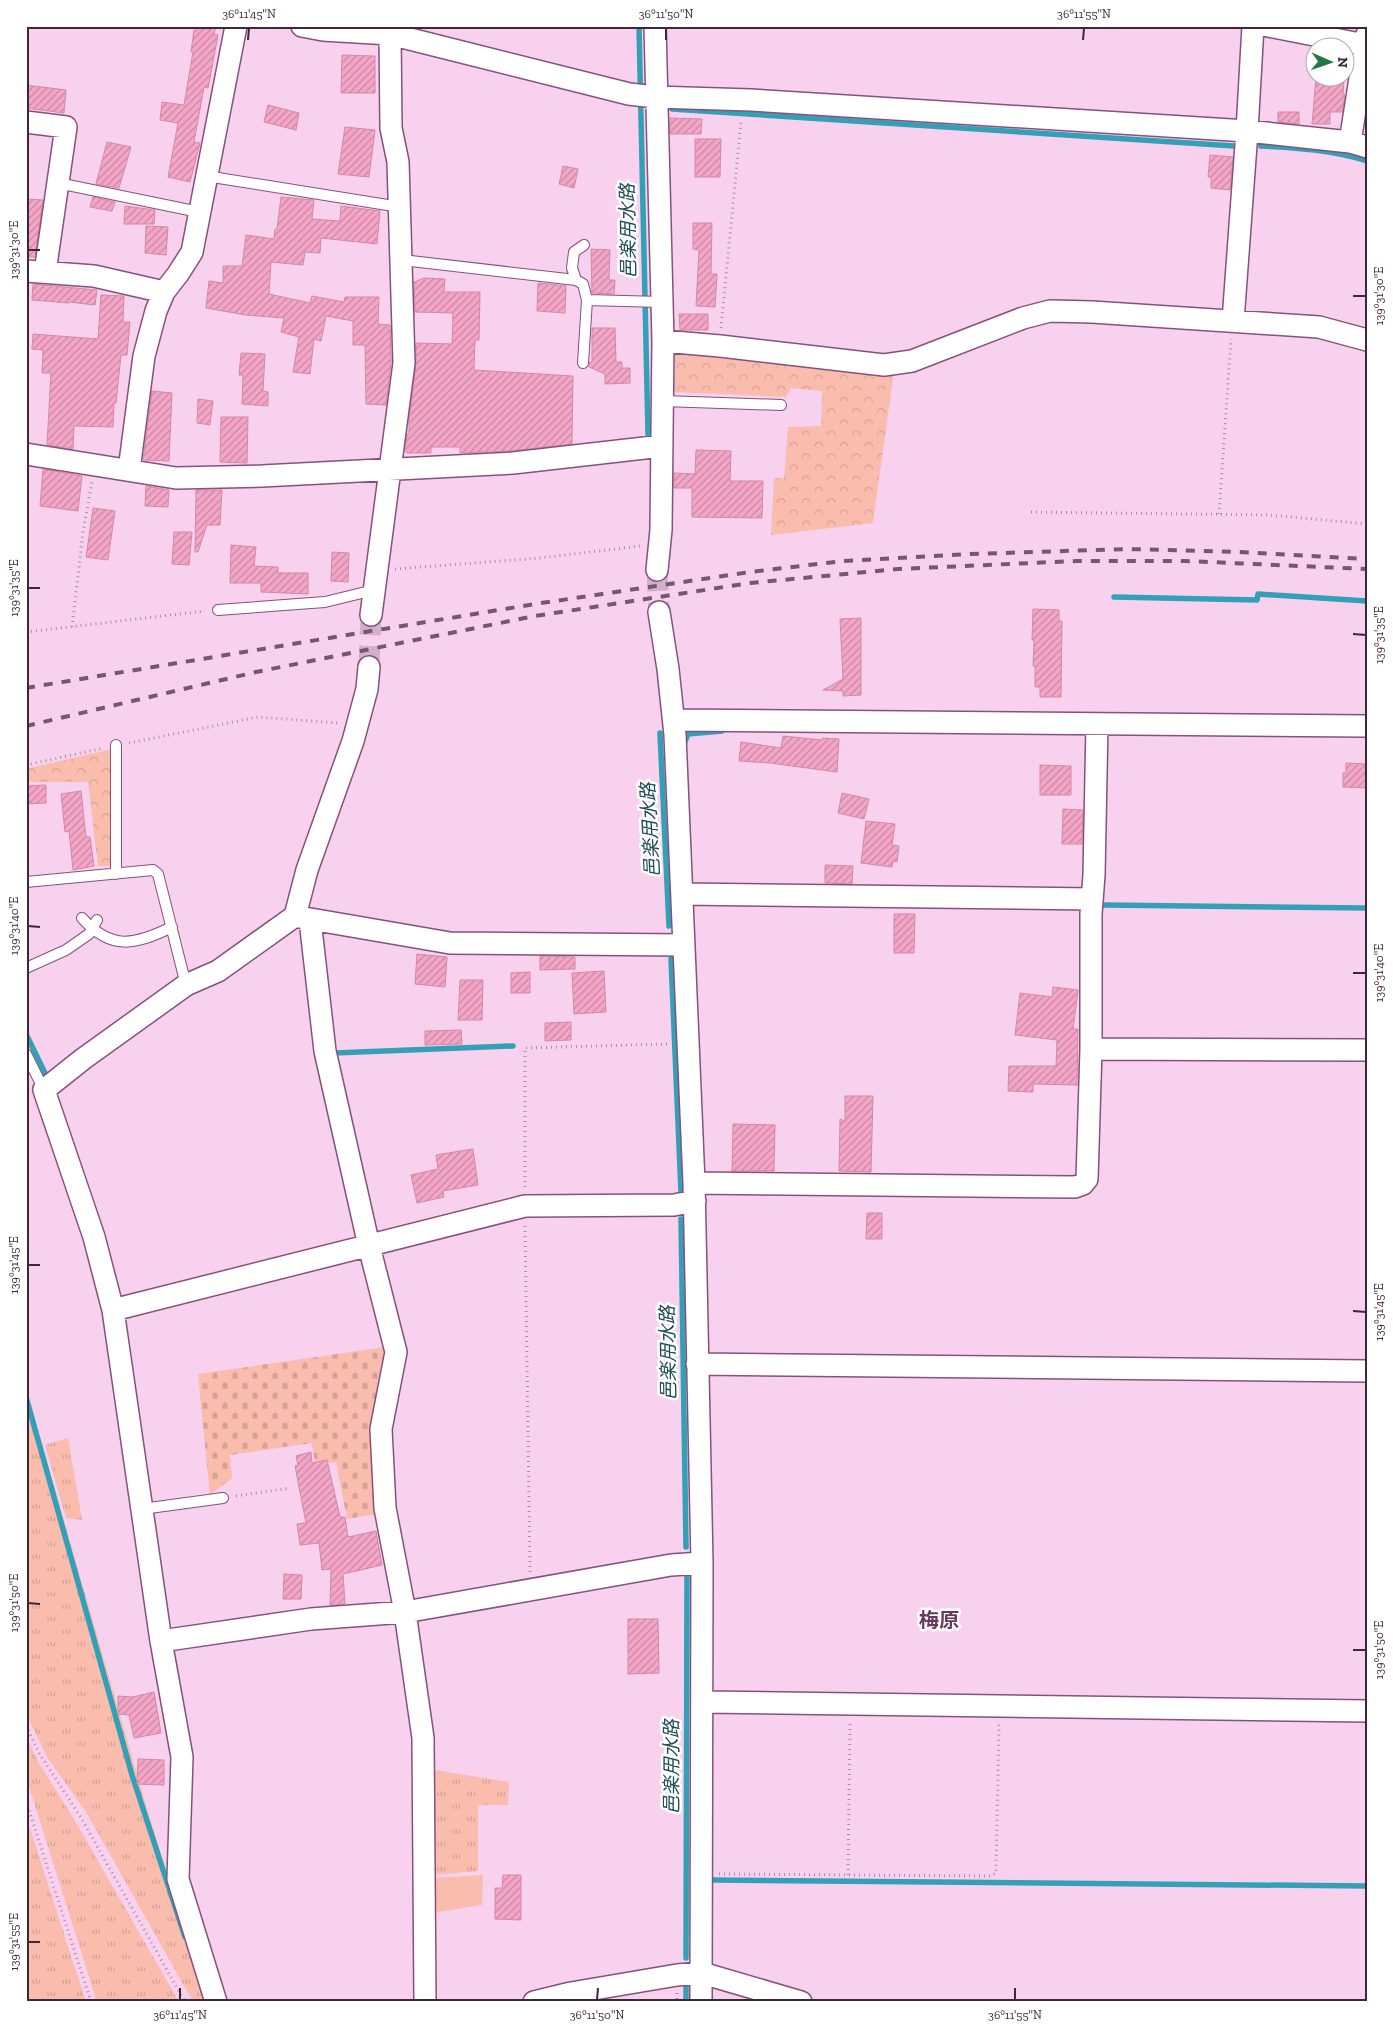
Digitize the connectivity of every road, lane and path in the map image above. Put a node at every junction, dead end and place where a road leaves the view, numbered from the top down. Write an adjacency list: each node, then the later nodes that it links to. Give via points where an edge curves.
1 (236, 26): 13 (street)
2 (302, 26): 6 (street, via 323,30)
3 (654, 26): 8 (street)
4 (1253, 26): 11 (street)
5 (1268, 26): 7 (street)
6 (391, 30): 8 (street, via 629,94); 15 (street, via 391,128 398,162)
7 (1366, 39): 12 (street)
8 (655, 97): 11 (street, via 751,100); 23 (street)
9 (26, 122): 14 (street, via 66,127)
10 (741, 122): 27 (path)
11 (1247, 131): 12 (street); 24 (street)
12 (1358, 145)
13 (206, 176): 15 (lane); 16 (street)
14 (58, 183): 16 (lane); 19 (street)
15 (400, 207): 18 (street)
16 (199, 212): 21 (street, via 192,252)
17 (584, 245): 20 (lane, via 574,252 572,268)
18 (402, 260): 20 (lane); 35 (street, via 404,363)
19 (36, 271): 21 (street, via 94,276)
20 (576, 280): 22 (lane, via 583,284)
21 (164, 292): 34 (street, via 144,356)
22 (587, 300): 23 (lane); 28 (lane)
23 (661, 302): 26 (street)
24 (1233, 321): 25 (street, via 1319,327); 27 (street, via 1050,311 912,361 884,365); 37 (path)
25 (1367, 340)
26 (662, 341): 27 (street); 29 (street)
27 (720, 346)
28 (583, 363)
29 (662, 401): 30 (lane); 31 (street)
30 (781, 405)
31 (662, 446): 35 (street, via 513,463); 39 (street)
32 (26, 454): 33 (street)
33 (96, 464): 34 (street); 45 (path, via 83,532)
34 (129, 470): 35 (street, via 176,478)
35 (390, 470): 41 (street)
36 (1031, 512): 37 (path)
37 (1219, 514): 38 (path)
38 (1367, 524)
39 (660, 543): 40 (street); 41 (path)
40 (657, 570)
41 (375, 580): 42 (lane, via 325,602); 44 (street)
42 (218, 610): 45 (path)
43 (659, 612): 48 (street)
44 (371, 615)
45 (72, 627): 46 (path)
46 (26, 632)
47 (369, 668): 51 (street)
48 (674, 720): 49 (street); 56 (street)
49 (1097, 724): 50 (street); 57 (street)
50 (1367, 726)
51 (356, 728): 52 (path, via 334,722 258,717); 59 (street, via 307,870)
52 (116, 745): 53 (path); 54 (lane)
53 (26, 765)
54 (116, 874): 55 (lane); 61 (lane, via 152,870 158,874)
55 (26, 882)
56 (682, 894): 57 (street); 63 (street)
57 (1092, 899): 67 (street)
58 (82, 918): 62 (lane)
59 (302, 918): 63 (street, via 450,944); 65 (street, via 218,971); 73 (street, via 325,1051)
60 (97, 920): 62 (lane)
61 (172, 927): 62 (lane, via 145,940 123,943 106,939); 65 (lane)
62 (91, 929): 64 (lane, via 89,934 66,950)
63 (684, 944): 71 (street)
64 (26, 968)
65 (186, 985): 70 (street)
66 (667, 1044): 72 (path, via 525,1048)
67 (1091, 1049): 68 (street); 71 (street, via 1089,1173 1083,1184 1075,1187)
68 (1367, 1050)
69 (26, 1054): 70 (lane)
70 (44, 1090): 74 (street, via 94,1237)
71 (695, 1192): 72 (street, via 674,1205); 75 (street)
72 (525, 1206): 73 (street); 81 (path)
73 (369, 1246): 74 (street); 82 (street, via 396,1352 381,1429 386,1508)
74 (113, 1310): 79 (street)
75 (697, 1364): 76 (street); 80 (street)
76 (1367, 1371)
77 (290, 1488): 78 (path)
78 (223, 1498): 79 (lane)
79 (142, 1509): 83 (street)
80 (702, 1563): 81 (street, via 671,1565); 84 (street)
81 (530, 1590): 82 (street)
82 (405, 1612): 83 (street, via 311,1619); 96 (street, via 424,1738)
83 (161, 1641): 95 (street, via 182,1757 178,1879)
84 (703, 1702): 85 (street); 90 (street)
85 (851, 1704): 86 (street); 91 (path)
86 (1000, 1706): 87 (street); 91 (path, via 996,1873 990,1876)
87 (1367, 1711)
88 (26, 1726): 94 (path)
89 (26, 1801): 93 (path)
90 (702, 1874): 91 (path); 92 (street)
91 (848, 1875)
92 (702, 1973): 97 (street, via 571,1993); 98 (street); 99 (street)
93 (91, 2002)
94 (185, 2002)
95 (216, 2002)
96 (425, 2002)
97 (534, 2002)
98 (701, 2002)
99 (801, 2002)

